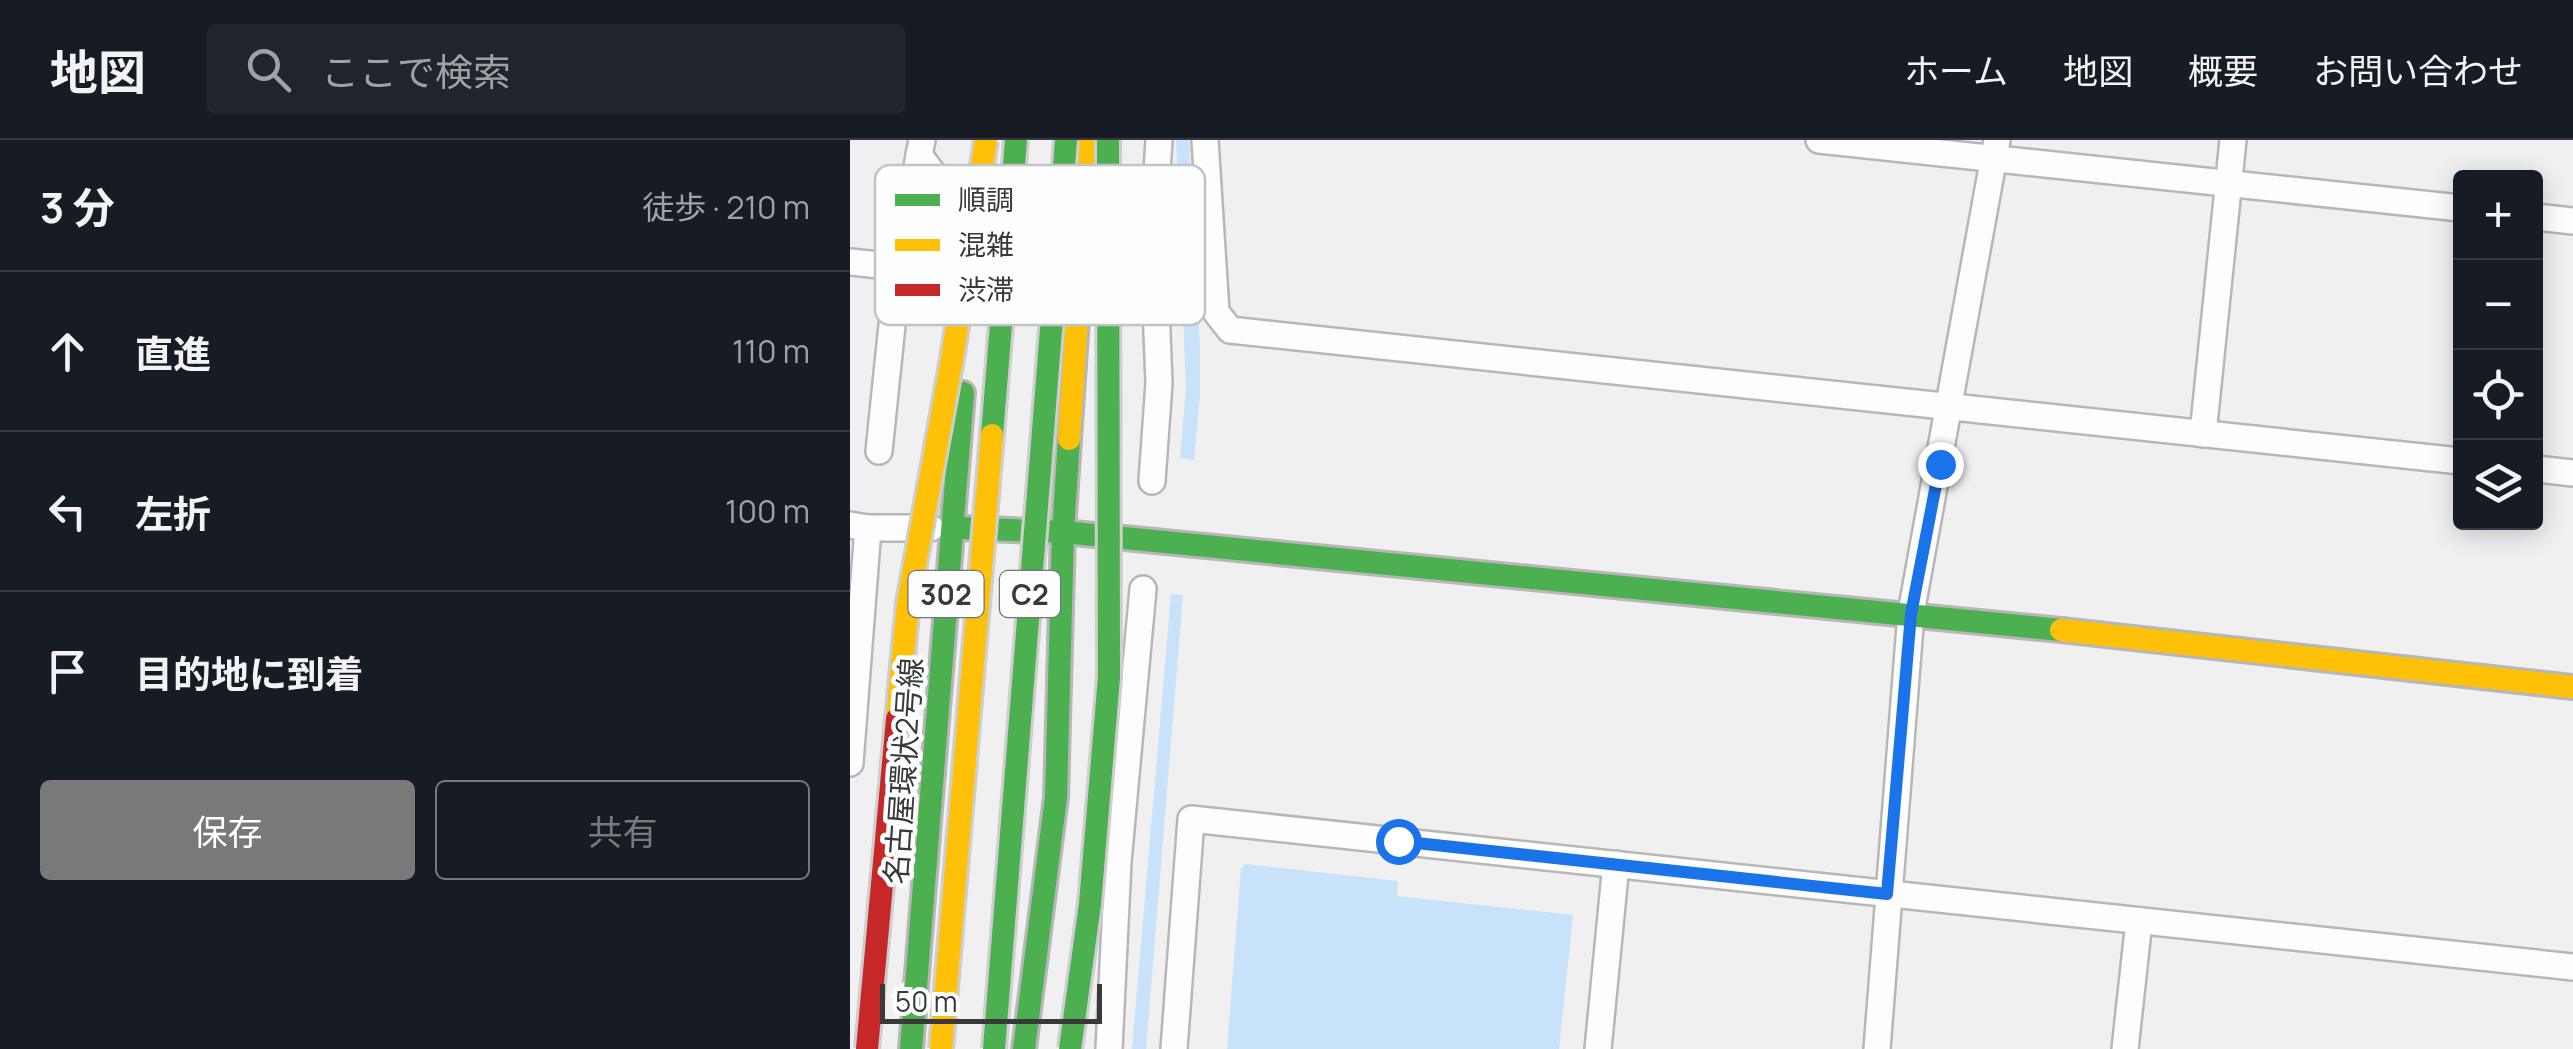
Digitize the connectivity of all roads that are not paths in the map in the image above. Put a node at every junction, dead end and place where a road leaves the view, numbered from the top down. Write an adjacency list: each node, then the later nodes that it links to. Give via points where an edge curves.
1 (986, 140): 11 (main road, bridge); 12 (main road, 名古屋環状2号線 / 302)
2 (1016, 140): 13 (main road, C2, bridge)
3 (1066, 140): 14 (main road, C2, bridge)
4 (1090, 140): 15 (main road)
5 (1108, 140): 16 (main road, bridge)
6 (1159, 140): 17 (street)
7 (1205, 140): 32 (street, via 1216,312 1230,330)
8 (1819, 140): 10 (street)
9 (2233, 140): 18 (street)
10 (1995, 149): 18 (street); 32 (street)
11 (982, 165)
12 (984, 165)
13 (1014, 165)
14 (1064, 165)
15 (1088, 165)
16 (1108, 165)
17 (1157, 165)
18 (2229, 183): 19 (street); 33 (street)
19 (2453, 207)
20 (2543, 217): 21 (street)
21 (2573, 221)
22 (850, 262): 23 (street)
23 (875, 265)
24 (892, 325): 34 (street)
25 (957, 325): 53 (main road, bridge, via 908,603)
26 (970, 325): 40 (main road, 名古屋環状2号線 / 302)
27 (1001, 325): 55 (main road, C2, bridge)
28 (1051, 325): 56 (main road, C2, bridge)
29 (1076, 325): 41 (main road)
30 (1108, 325): 58 (main road, bridge, via 1109,678)
31 (1157, 325): 38 (street)
32 (1950, 407): 33 (street); 43 (street)
33 (2203, 434): 35 (street)
34 (880, 451)
35 (2453, 460)
36 (2543, 470): 37 (street)
37 (2573, 473)
38 (1152, 481)
39 (859, 527): 40 (street); 45 (street)
40 (951, 527): 41 (main road); 54 (main road, 名古屋環状2号線 / 302)
41 (1063, 532): 43 (main road); 47 (main road)
42 (1143, 589): 48 (street)
43 (1911, 614): 44 (main road); 50 (street)
44 (2573, 687)
45 (850, 754): 46 (street)
46 (850, 763)
47 (1056, 797): 48 (street); 57 (main road)
48 (1118, 862): 59 (street)
49 (1616, 864): 50 (street); 60 (street, via 1191,819); 61 (street)
50 (1887, 894): 51 (street); 62 (street)
51 (2139, 920): 52 (street); 63 (street)
52 (2573, 967)
53 (867, 1049)
54 (910, 1049)
55 (941, 1049)
56 (994, 1049)
57 (1024, 1049)
58 (1070, 1049)
59 (1110, 1049)
60 (1174, 1049)
61 (1598, 1049)
62 (1877, 1049)
63 (2125, 1049)

